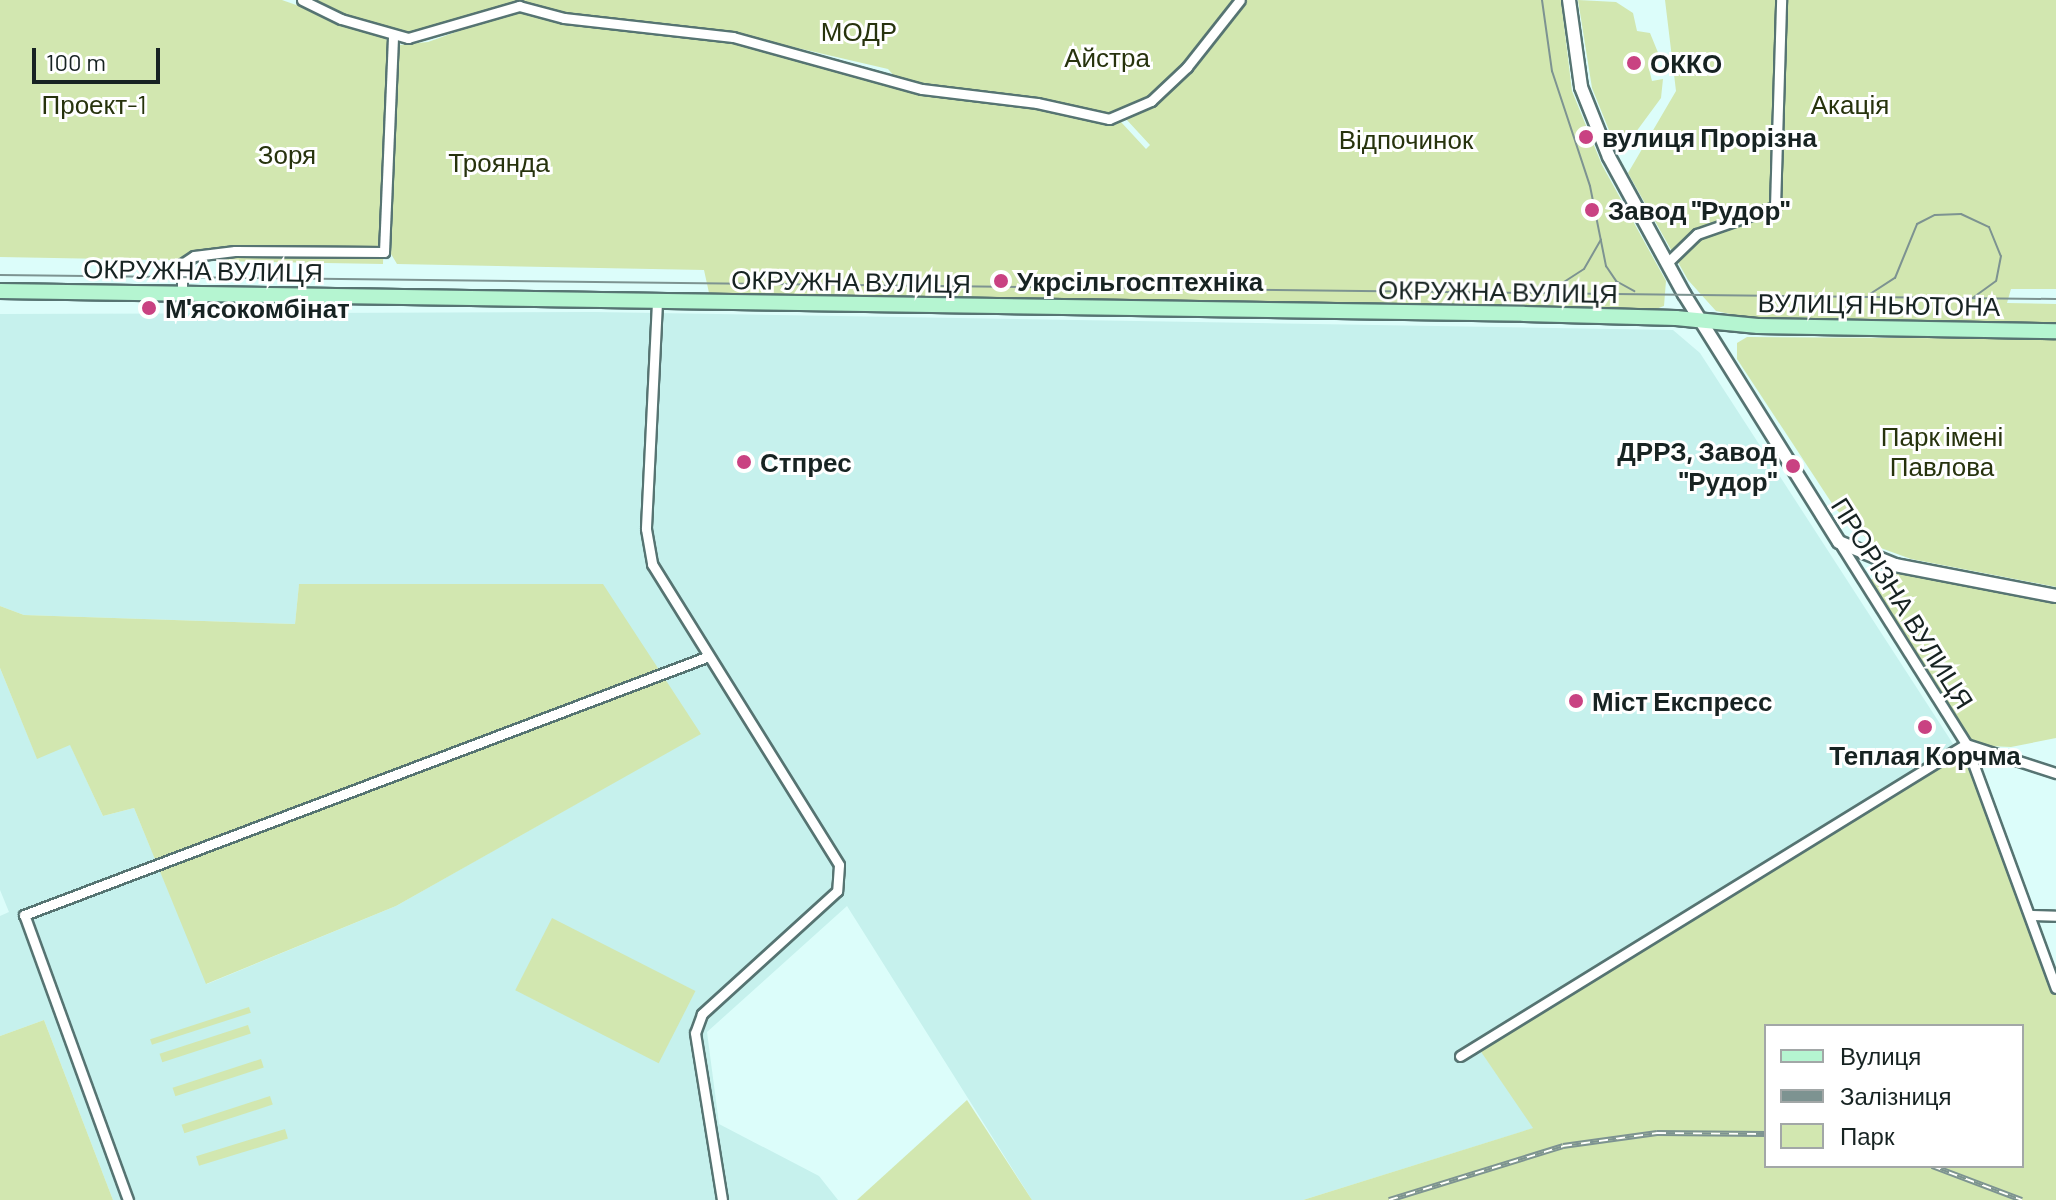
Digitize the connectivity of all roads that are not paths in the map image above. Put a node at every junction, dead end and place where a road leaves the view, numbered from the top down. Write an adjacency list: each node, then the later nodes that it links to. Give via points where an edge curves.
1 (302, 0): 5 (street)
2 (1240, 0): 5 (street, via 1187,67 1151,101 1109,119 1037,103 922,89 733,37 564,18 519,6 426,37)
3 (1569, 0): 6 (street, ПРОРІЗНА ВУЛИЦЯ, via 1576,63 1592,123)
4 (1781, 0): 6 (street, via 1775,207 1697,234)
5 (393, 37): 8 (street, via 384,252 235,251 194,256 182,264)
6 (1667, 263): 10 (street, ПРОРІЗНА ВУЛИЦЯ)
7 (0, 291): 8 (main road, ОКРУЖНА ВУЛИЦЯ)
8 (182, 294): 9 (main road, ОКРУЖНА ВУЛИЦЯ)
9 (657, 302): 10 (main road, ОКРУЖНА ВУЛИЦЯ); 14 (street, via 648,549)
10 (1700, 320): 11 (main road, ВУЛИЦЯ НЬЮТОНА, via 1758,326); 12 (street, ПРОРІЗНА ВУЛИЦЯ)
11 (2056, 331)
12 (1839, 542): 13 (street, via 1895,565); 15 (street, ПРОРІЗНА ВУЛИЦЯ)
13 (2056, 596)
14 (709, 656): 21 (street, via 839,865 837,891 702,1014 695,1033); 22 (street, via 24,915)
15 (1966, 744): 16 (street); 17 (street, ПРОРІЗНА ВУЛИЦЯ); 20 (street)
16 (2056, 773)
17 (2032, 915): 18 (street); 19 (street, ПРОРІЗНА ВУЛИЦЯ)
18 (2056, 916)
19 (2056, 988)
20 (1460, 1056)
21 (722, 1199)
22 (128, 1200)

